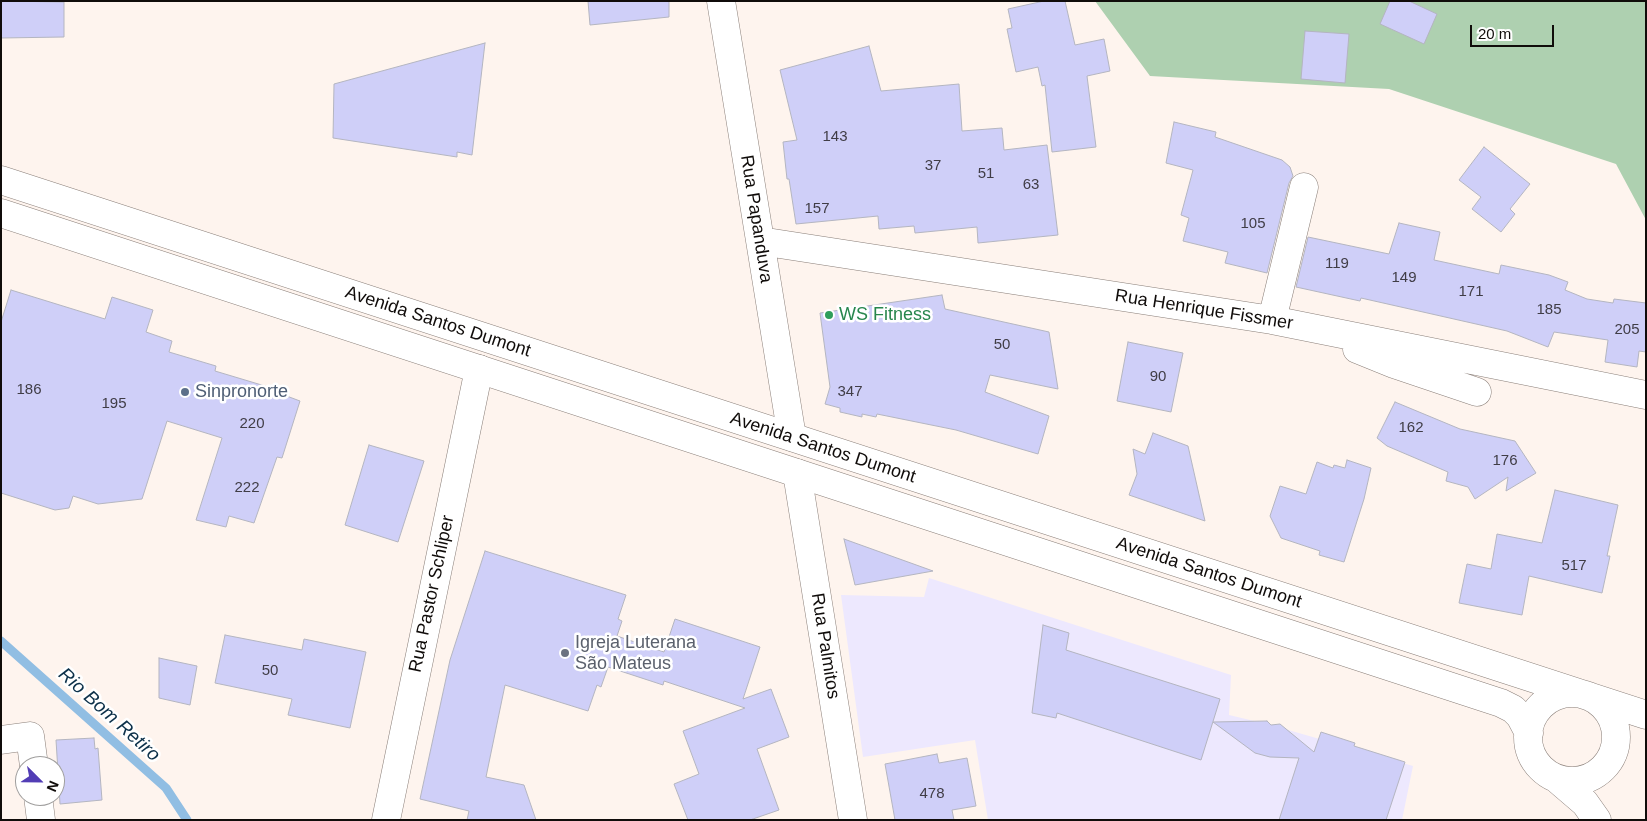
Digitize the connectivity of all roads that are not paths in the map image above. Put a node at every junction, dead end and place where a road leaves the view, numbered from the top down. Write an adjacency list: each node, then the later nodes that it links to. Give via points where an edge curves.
1 (721, 1): 5 (main road, Rua Papanduva)
2 (1, 180): 11 (main road, Avenida Santos Dumont)
3 (1304, 187): 6 (main road)
4 (1, 213): 8 (main road, Avenida Santos Dumont)
5 (760, 241): 6 (main road, Rua Henrique Fissmer); 11 (main road, Rua Papanduva)
6 (1272, 320): 7 (main road, Rua Henrique Fissmer)
7 (1310, 326): 9 (main road, via 1394,364); 10 (main road, Rua Henrique Fissmer)
8 (479, 369): 12 (main road, Avenida Santos Dumont); 21 (main road, Rua Pastor Schliper)
9 (1478, 392)
10 (1646, 395)
11 (792, 437): 13 (main road, Avenida Santos Dumont)
12 (797, 473): 15 (main road, Avenida Santos Dumont, via 1501,703 1520,716); 22 (main road, Rua Palmitos)
13 (1582, 694): 14 (main road, Avenida Santos Dumont); 15 (main road, via 1553,698 1541,706); 18 (main road, via 1606,709 1613,721 1614,750 1608,763 1592,776 1571,782)
14 (1646, 715)
15 (1529, 733): 18 (main road, via 1529,747 1535,761 1544,772)
16 (1, 740): 17 (main road, via 30,736)
17 (33, 756)
18 (1557, 779): 23 (main road, via 1585,803)
19 (39, 806): 20 (main road)
20 (40, 820)
21 (386, 820)
22 (853, 820)
23 (1597, 820)

